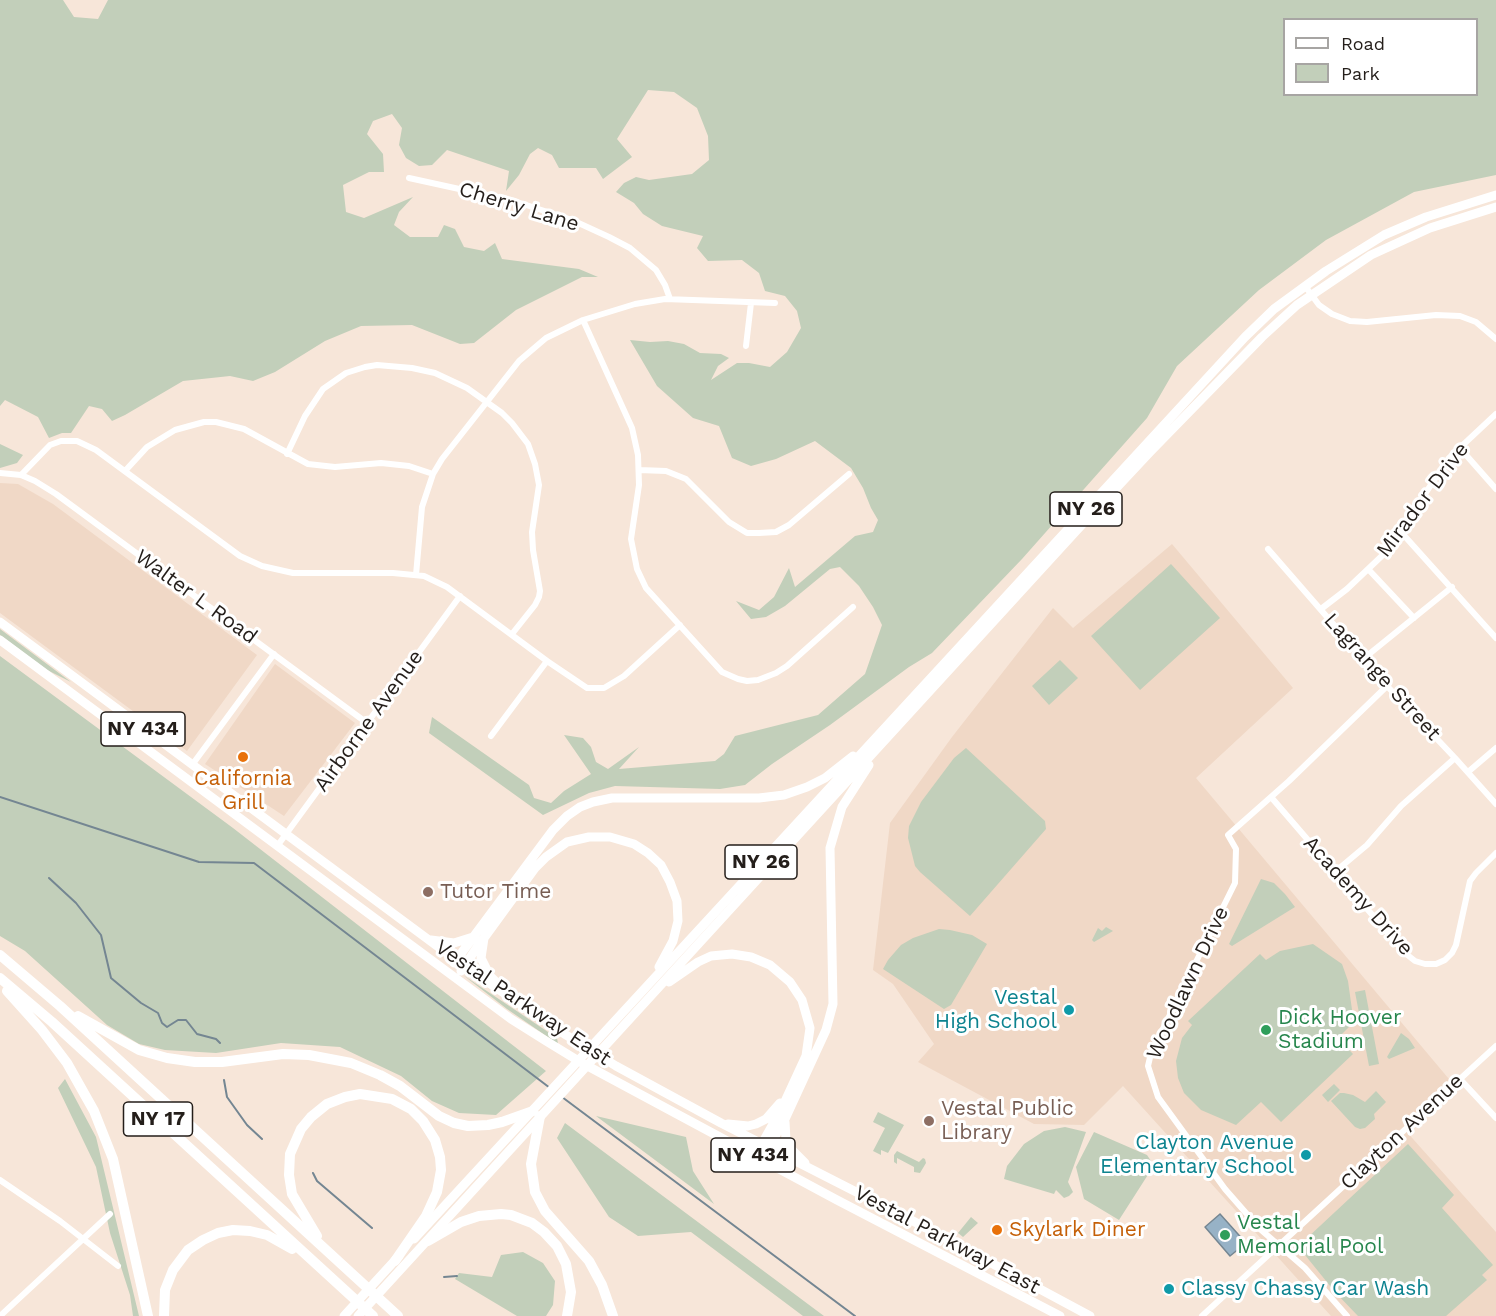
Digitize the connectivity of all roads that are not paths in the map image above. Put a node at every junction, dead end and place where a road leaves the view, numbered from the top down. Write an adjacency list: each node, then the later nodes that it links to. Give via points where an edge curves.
1 (409, 178): 6 (street, Cherry Lane, via 514,201 609,237 630,248 656,270)
2 (1496, 195): 4 (main road, NY 26, via 1384,235)
3 (1496, 207): 5 (main road, NY 26, via 1389,245)
4 (1305, 286): 5 (street); 43 (main road, NY 26, via 1245,337)
5 (1311, 295): 10 (street, via 1332,314 1350,321 1460,316 1476,322); 43 (main road, NY 26, via 1262,337 1150,452)
6 (670, 299): 7 (street); 9 (street, via 635,304)
7 (750, 303): 8 (street); 11 (street)
8 (775, 303)
9 (582, 320): 12 (street, via 535,346); 16 (street, via 632,428)
10 (1496, 339)
11 (746, 346)
12 (486, 400): 15 (street, via 435,373 377,365 354,369 323,389); 19 (street); 34 (street, via 528,444 538,485 532,532 539,597)
13 (1496, 414): 14 (street, Mirador Drive)
14 (1459, 447): 22 (street); 23 (street, Mirador Drive)
15 (287, 454): 17 (street, via 244,429 204,422 156,440); 19 (street, via 317,466 381,463)
16 (639, 470): 20 (street, via 666,471 686,479 729,522 747,532 759,533 776,532 789,525); 33 (street, via 631,539 637,568 646,588)
17 (125, 471): 21 (street, via 96,450 70,440 50,445); 26 (street, via 240,556 262,566 293,573)
18 (0, 473): 21 (street)
19 (433, 474): 26 (street, via 420,519)
20 (849, 474)
21 (21, 475): 37 (street, Walter L Road, via 56,494)
22 (1496, 489)
23 (1401, 531): 25 (street, Mirador Drive); 27 (street)
24 (1268, 549): 30 (street, Lagrange Street)
25 (1370, 570): 30 (street, Mirador Drive); 31 (street)
26 (416, 575): 28 (street, via 435,580)
27 (1452, 587): 31 (street); 35 (street)
28 (460, 596): 34 (street); 41 (street, Airborne Avenue)
29 (853, 607): 33 (street, via 787,666 758,680 738,679 722,672)
30 (1321, 609): 38 (street, Lagrange Street)
31 (1414, 618): 38 (street)
32 (0, 622): 46 (main road, Vestal Parkway East / NY 434)
33 (680, 626): 39 (street, via 604,688 582,685)
34 (512, 634): 39 (street)
35 (1496, 638)
36 (0, 640): 51 (main road, Vestal Parkway East / NY 434)
37 (274, 654): 41 (street, Walter L Road); 46 (street)
38 (1363, 659): 40 (street, Lagrange Street)
39 (547, 661): 42 (street)
40 (1387, 686): 45 (street, Lagrange Street); 48 (street, Woodlawn Drive)
41 (367, 723): 50 (street, Airborne Avenue)
42 (491, 736)
43 (879, 741): 54 (main road, via 825,778 784,795 612,798 580,807 553,830); 63 (main road, NY 26); 71 (main road, via 842,807 830,848 833,1004 826,1030)
44 (1496, 748): 47 (street)
45 (1455, 758): 47 (street, Lagrange Street); 53 (street, via 1401,806 1368,845)
46 (192, 765): 50 (main road, Vestal Parkway East / NY 434)
47 (1468, 772): 49 (street, Lagrange Street)
48 (1271, 797): 53 (street, Academy Drive); 80 (street, Woodlawn Drive, via 1228,835 1236,849 1235,883 1148,1066 1158,1097 1171,1116 1225,1189)
49 (1496, 804)
50 (287, 833): 51 (street, Airborne Avenue); 55 (main road, Vestal Parkway East / NY 434)
51 (278, 846): 59 (main road, Vestal Parkway East / NY 434)
52 (1496, 853): 53 (street, Academy Drive, via 1470,882 1456,945 1445,960 1436,964 1415,961 1405,953)
53 (1336, 871)
54 (479, 937): 55 (main road, via 454,943); 57 (main road); 58 (main road); 63 (main road, via 535,868 561,845 589,837 619,839 648,853 661,865 677,901 673,941); 64 (main road, via 484,966)
55 (429, 939): 57 (main road, Vestal Parkway East / NY 434)
56 (0, 956): 65 (highway, NY 17)
57 (456, 960): 58 (main road, Vestal Parkway East / NY 434); 59 (main road)
58 (464, 966): 61 (main road); 64 (main road, Vestal Parkway East / NY 434)
59 (447, 971): 61 (main road, Vestal Parkway East / NY 434)
60 (0, 978): 82 (highway, NY 17)
61 (456, 978): 74 (main road, Vestal Parkway East / NY 434, via 582,1064)
62 (0, 984): 86 (highway, via 67,1063 94,1112 113,1159)
63 (650, 990): 68 (main road, via 711,956 732,954 770,965 790,982 808,1018 810,1040); 69 (main road, NY 26)
64 (510, 998): 72 (main road, Vestal Parkway East / NY 434, via 616,1066)
65 (60, 1006): 69 (highway, via 130,1046 167,1058 222,1062 283,1054 309,1055 351,1063 380,1075 454,1123 488,1125); 81 (highway, NY 17)
66 (1496, 1046): 67 (street, Clayton Avenue)
67 (1460, 1078): 70 (street); 80 (street, Clayton Avenue)
68 (792, 1086): 72 (main road, via 766,1119 748,1126); 73 (main road)
69 (536, 1114): 79 (main road, NY 26); 83 (main road, NY 26); 93 (highway, via 531,1164 535,1192 545,1211 589,1261)
70 (1496, 1118)
71 (785, 1119): 73 (main road); 75 (main road, via 786,1140)
72 (721, 1123): 73 (main road, Vestal Parkway East / NY 434)
73 (765, 1146): 74 (main road); 75 (main road, Vestal Parkway East / NY 434)
74 (759, 1158): 94 (main road, Vestal Parkway East / NY 434)
75 (812, 1170): 95 (main road, Vestal Parkway East / NY 434)
76 (0, 1180): 78 (street)
77 (110, 1214): 78 (street)
78 (82, 1239): 84 (street); 85 (street)
79 (428, 1241): 83 (main road, NY 26); 92 (highway, via 479,1216 511,1215 531,1223 557,1245 566,1263 571,1292)
80 (1280, 1246): 96 (street, Clayton Avenue); 97 (street, Woodlawn Drive)
81 (325, 1249): 83 (highway, via 292,1194 292,1147 310,1117 327,1104 360,1094 392,1098 423,1121 435,1140 441,1170 434,1201); 91 (highway, NY 17)
82 (314, 1263): 87 (highway, via 267,1235 233,1230 218,1233 188,1250 173,1270 165,1290); 90 (highway, NY 17)
83 (399, 1264): 88 (main road, NY 26); 89 (main road, NY 26)
84 (118, 1266)
85 (0, 1316)
86 (148, 1316)
87 (164, 1316)
88 (344, 1316)
89 (358, 1316)
90 (373, 1316)
91 (398, 1316)
92 (567, 1316)
93 (613, 1316)
94 (1060, 1316)
95 (1090, 1316)
96 (1202, 1316)
97 (1347, 1316)

